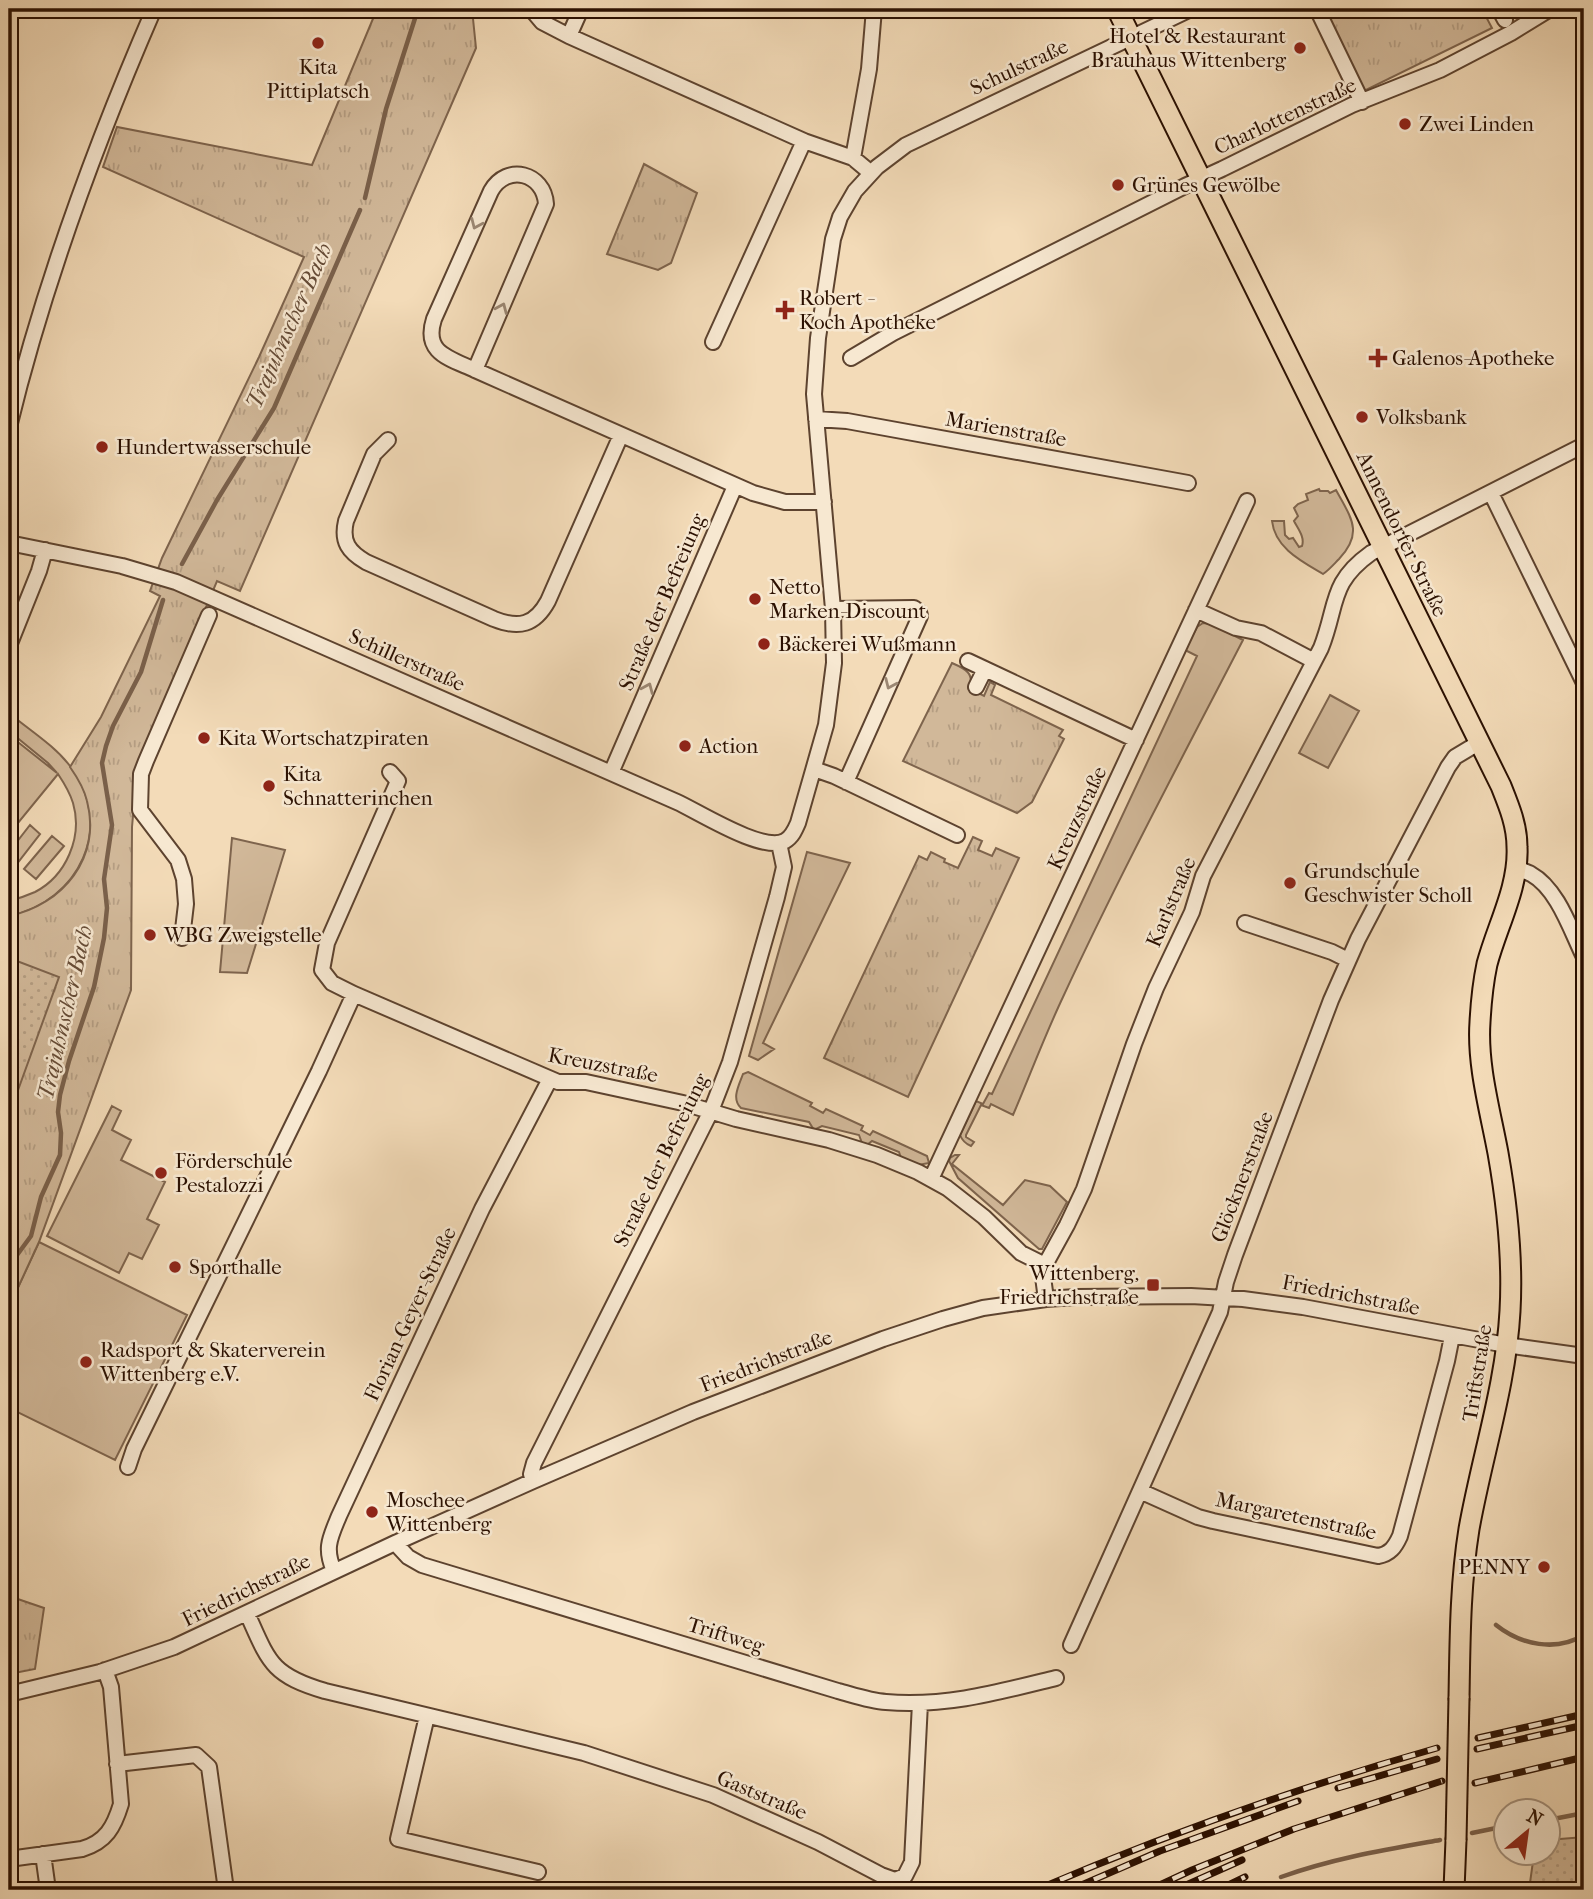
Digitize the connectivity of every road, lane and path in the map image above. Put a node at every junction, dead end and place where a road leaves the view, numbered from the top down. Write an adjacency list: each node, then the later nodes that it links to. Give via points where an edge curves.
1 (154, 9): 20 (street, via 74,208)
2 (531, 9): 9 (street, via 542,22)
3 (581, 9): 9 (street)
4 (874, 9): 13 (street)
5 (1117, 9): 10 (main road, Annendorfer Straße)
6 (1191, 9): 10 (street, Schulstraße)
7 (1317, 9): 11 (street)
8 (1550, 9): 11 (street, Charlottenstraße, via 1440,70)
9 (569, 36): 12 (street)
10 (1131, 38): 14 (street, Schulstraße, via 923,136); 15 (main road, Annendorfer Straße)
11 (1362, 102): 15 (street, Charlottenstraße)
12 (804, 141): 13 (street); 16 (street)
13 (853, 158): 14 (street)
14 (871, 173): 19 (street, via 847,204 833,239 816,357)
15 (1201, 179): 17 (street, Charlottenstraße, via 893,332); 30 (main road, Annendorfer Straße)
16 (713, 342)
17 (851, 358)
18 (475, 370): 18 (street, one-way to 18, via 546,204 546,194 536,181 518,175 500,178 491,191 430,331 436,350); 21 (street)
19 (816, 419): 24 (street, Marienstraße); 28 (street)
20 (9, 427)
21 (621, 435): 22 (street, via 548,601 540,615 521,624 504,623 379,568 345,544 346,521 374,454); 25 (street)
22 (388, 440)
23 (1584, 445): 26 (street, Karlstraße)
24 (1188, 484)
25 (735, 486): 28 (street, via 775,500); 45 (street, Straße der Befreiung, one-way to 25)
26 (1491, 493): 30 (street, Karlstraße); 39 (street)
27 (1247, 501): 33 (street, Kreuzstraße)
28 (824, 502): 32 (street)
29 (9, 543): 31 (street, Schillerstraße)
30 (1383, 546): 37 (street, Karlstraße, via 1345,576); 42 (main road, Annendorfer Straße)
31 (45, 550): 35 (street); 45 (street, Schillerstraße, via 176,582)
32 (833, 609): 43 (street, via 832,688); 46 (street, one-way to 46, via 906,607 920,616)
33 (1196, 610): 37 (street, via 1236,628 1261,633); 41 (street, Kreuzstraße)
34 (209, 615): 51 (street, via 141,774 140,810 178,860 184,879)
35 (9, 646)
36 (968, 661): 38 (street)
37 (1314, 661): 58 (street, Karlstraße, via 1203,876 1192,912 1138,1034 1084,1189)
38 (985, 669): 40 (street); 41 (street)
39 (1584, 683)
40 (976, 687)
41 (1136, 740): 57 (street, Kreuzstraße)
42 (1480, 742): 49 (main road, Annendorfer Straße, via 1513,818); 53 (street, Glöcknerstraße, via 1455,757 1448,767)
43 (814, 769): 46 (street); 48 (street, via 794,832)
44 (390, 772): 54 (street, Kreuzstraße, via 398,781 323,958 322,970 332,983)
45 (611, 773): 48 (street, Schillerstraße, via 730,830)
46 (846, 782): 47 (street)
47 (957, 835)
48 (779, 844): 56 (street, Straße der Befreiung, via 784,867 776,899 730,1062)
49 (1516, 868): 52 (street, via 1532,874 1554,895); 62 (main road, Triftstraße, via 1483,984 1479,1026 1509,1241)
50 (1244, 923): 53 (street)
51 (181, 938)
52 (1584, 957)
53 (1348, 960): 59 (street, Glöcknerstraße, via 1235,1255)
54 (354, 994): 55 (street, Kreuzstraße); 64 (street)
55 (550, 1079): 56 (street, Kreuzstraße); 68 (street, Florian-Geyer-Straße, via 482,1209 339,1516 327,1550)
56 (711, 1111): 57 (street, Kreuzstraße, via 856,1148); 65 (street, Straße der Befreiung, via 534,1463)
57 (931, 1179): 58 (street, Kreuzstraße, via 962,1199 1021,1253)
58 (1045, 1265): 60 (street)
59 (1224, 1297): 60 (street, Friedrichstraße); 61 (street, Friedrichstraße, via 1292,1305); 66 (street, Glöcknerstraße)
60 (1046, 1298): 65 (street, Friedrichstraße, via 962,1313 883,1339)
61 (1452, 1336): 62 (street, Friedrichstraße); 66 (street, Margaretenstraße, via 1400,1536 1384,1555 1213,1521)
62 (1506, 1345): 63 (street, Friedrichstraße); 82 (main road, Triftstraße, bridge, via 1465,1556)
63 (1584, 1356)
64 (128, 1467)
65 (533, 1481): 67 (street, Friedrichstraße)
66 (1140, 1490): 70 (street, Glöcknerstraße)
67 (395, 1543): 68 (street, Friedrichstraße); 74 (street, Triftweg, via 422,1565 838,1691 883,1702)
68 (334, 1571): 69 (street, Friedrichstraße)
69 (247, 1613): 71 (street, Friedrichstraße, via 174,1647); 75 (street, Gaststraße, via 265,1653 289,1678)
70 (1071, 1645)
71 (105, 1670): 73 (street, Friedrichstraße); 76 (street)
72 (1056, 1678): 74 (street, Triftweg, via 971,1699)
73 (9, 1694)
74 (920, 1703): 75 (street, Gaststraße, via 912,1862 905,1876 895,1880 713,1795 584,1753)
75 (427, 1716): 79 (street, via 398,1839)
76 (117, 1764): 77 (street, via 121,1804 106,1836 94,1846); 81 (street, via 196,1755 209,1767)
77 (43, 1854): 78 (street); 80 (street)
78 (9, 1858)
79 (538, 1872)
80 (48, 1890)
81 (226, 1890)
82 (1454, 1890)

